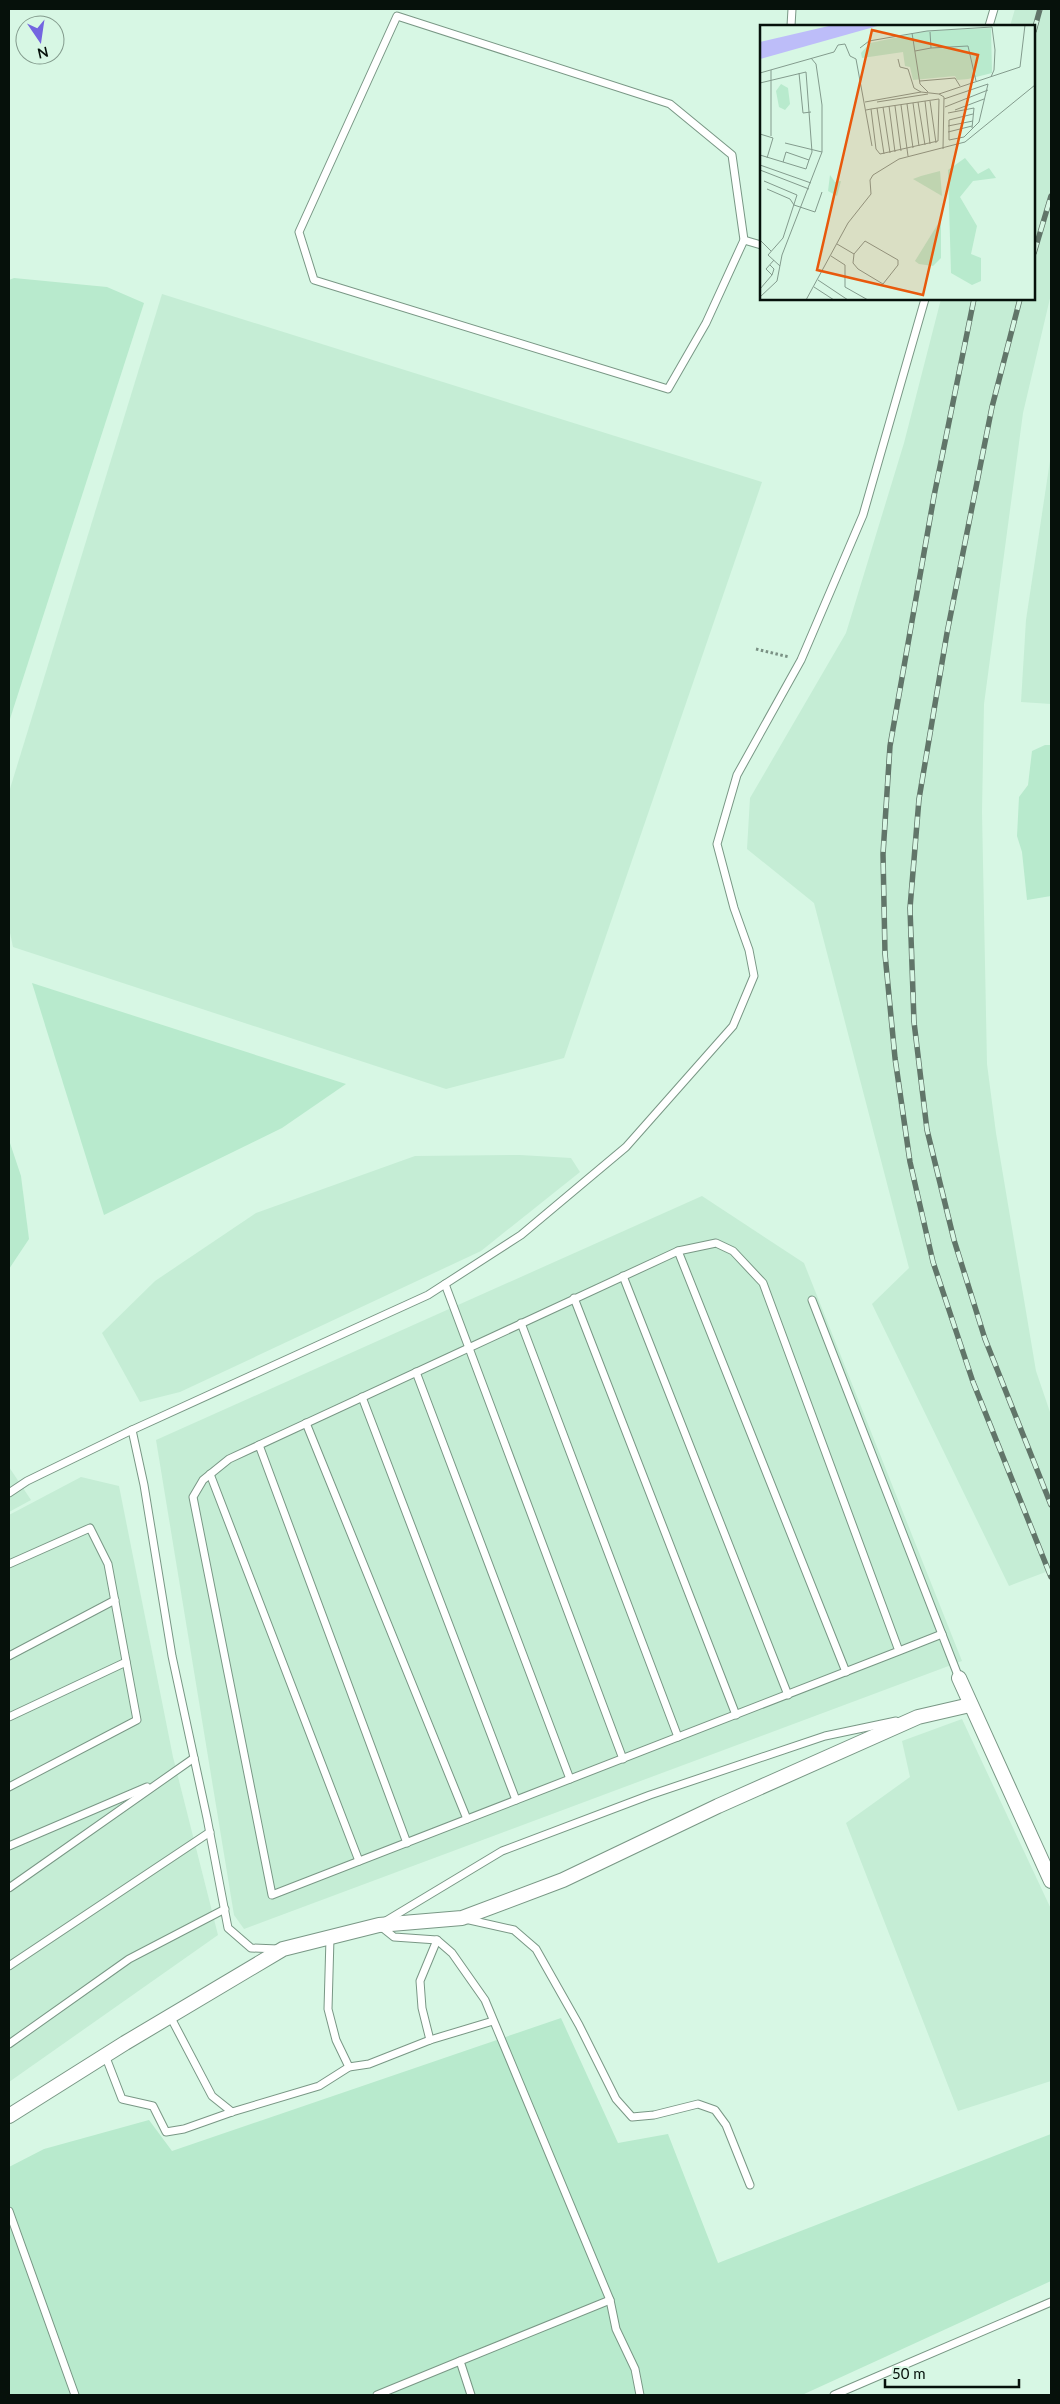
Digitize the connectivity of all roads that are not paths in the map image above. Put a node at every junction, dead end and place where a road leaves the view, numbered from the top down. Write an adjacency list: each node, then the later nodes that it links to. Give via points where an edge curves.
1 (792, 9): 3 (lane)
2 (994, 9): 4 (lane)
3 (791, 25)
4 (989, 25)
5 (744, 240): 5 (lane, via 732,154 670,104 397,16 300,232 314,280 668,388 706,323); 6 (lane)
6 (760, 245)
7 (925, 300): 10 (lane, via 864,515 801,660 737,775 717,844 754,976 733,1026 626,1147 521,1235)
8 (678, 1251): 9 (lane); 25 (lane, via 716,1243 733,1251 763,1283); 28 (lane)
9 (624, 1276): 11 (lane); 30 (lane)
10 (445, 1284): 14 (lane); 18 (lane, via 428,1295)
11 (574, 1298): 13 (lane); 32 (lane)
12 (812, 1300): 24 (lane)
13 (521, 1323): 14 (lane); 35 (lane)
14 (470, 1347): 15 (lane); 37 (lane)
15 (416, 1372): 16 (lane); 38 (lane)
16 (362, 1398): 17 (lane); 41 (lane)
17 (306, 1423): 19 (lane); 42 (lane)
18 (132, 1430): 21 (lane); 36 (lane, via 172,1656)
19 (259, 1445): 20 (lane, via 229,1459); 44 (lane)
20 (210, 1474): 46 (lane); 46 (lane, via 202,1480 193,1497 272,1895)
21 (9, 1493)
22 (9, 1564): 23 (lane, via 90,1528 108,1564)
23 (115, 1600): 26 (lane); 27 (lane)
24 (942, 1634): 25 (lane); 29 (lane)
25 (899, 1652): 28 (lane)
26 (9, 1656)
27 (126, 1662): 33 (lane); 40 (lane, via 137,1720)
28 (846, 1672): 30 (lane)
29 (959, 1678): 31 (street)
30 (788, 1694): 32 (lane)
31 (970, 1705): 34 (street); 47 (street)
32 (736, 1715): 35 (lane)
33 (9, 1717)
34 (918, 1717): 50 (street, via 718,1806 563,1880); 51 (lane, via 825,1736 650,1795 502,1852)
35 (678, 1737): 37 (lane)
36 (194, 1758): 39 (lane); 43 (lane)
37 (623, 1759): 38 (lane)
38 (570, 1779): 41 (lane)
39 (161, 1781): 45 (lane); 48 (lane)
40 (9, 1787)
41 (516, 1800): 42 (lane)
42 (467, 1819): 44 (lane)
43 (210, 1832): 49 (lane); 55 (lane)
44 (407, 1843): 46 (lane)
45 (9, 1846)
46 (359, 1861)
47 (1051, 1881)
48 (9, 1888)
49 (225, 1909): 54 (lane, via 228,1928 251,1948); 59 (lane, via 129,1959)
50 (462, 1918): 51 (street); 64 (lane, via 514,1930 536,1949 616,2099 632,2117 698,2104 715,2110 726,2125)
51 (379, 1925): 52 (street); 53 (lane, via 394,1938)
52 (330, 1938): 54 (street); 61 (lane, via 328,2009 336,2040)
53 (437, 1940): 57 (lane, via 452,1953 485,2000); 58 (lane, via 420,1981 422,2008)
54 (283, 1949): 56 (street)
55 (9, 1966)
56 (170, 2016): 60 (street); 62 (lane, via 212,2096)
57 (494, 2021): 58 (lane); 66 (lane)
58 (430, 2040): 61 (lane, via 368,2064)
59 (9, 2044)
60 (105, 2055): 62 (lane, via 122,2099 153,2106 166,2132); 63 (street)
61 (349, 2067): 62 (lane, via 319,2086)
62 (232, 2112)
63 (9, 2116)
64 (750, 2185)
65 (9, 2211): 69 (lane)
66 (610, 2300): 68 (lane); 72 (lane, via 616,2329 634,2369)
67 (1051, 2302): 73 (lane)
68 (460, 2360): 70 (lane); 71 (lane)
69 (75, 2395)
70 (377, 2395)
71 (472, 2395)
72 (640, 2395)
73 (834, 2395)

